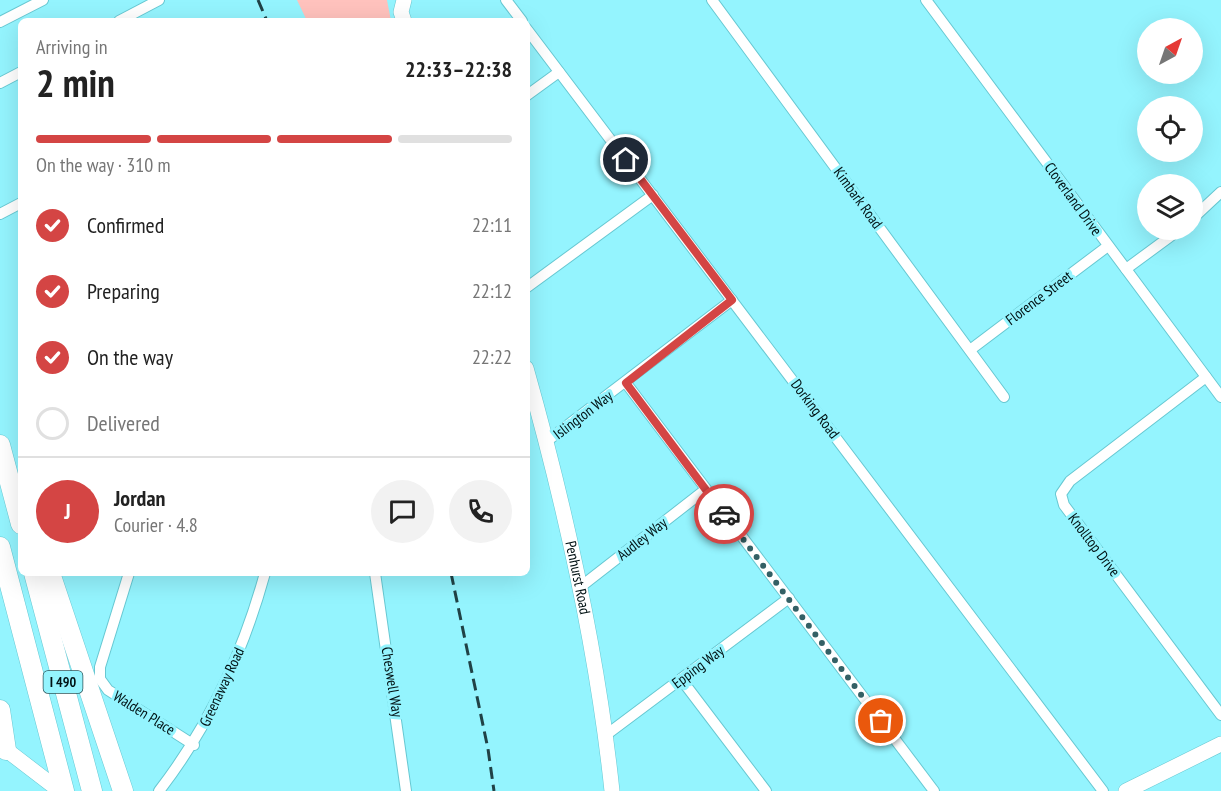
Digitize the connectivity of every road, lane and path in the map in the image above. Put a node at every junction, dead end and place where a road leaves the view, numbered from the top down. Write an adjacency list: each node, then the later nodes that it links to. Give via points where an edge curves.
1 (43, 0): 10 (street)
2 (159, 0): 7 (street)
3 (506, 0): 9 (street)
4 (712, 0): 26 (street, Kimbark Road)
5 (926, 0): 22 (street, Cloverland Drive)
6 (403, 2): 8 (street)
7 (125, 18)
8 (404, 18)
9 (520, 18)
10 (0, 22)
11 (530, 33): 12 (street, Dorking Road)
12 (559, 72): 15 (street); 17 (street, Dorking Road)
13 (18, 74): 14 (street)
14 (0, 83)
15 (530, 93)
16 (1221, 192): 19 (street)
17 (653, 195): 24 (street); 25 (street, Dorking Road)
18 (18, 205): 20 (street)
19 (1203, 209)
20 (0, 214)
21 (1165, 240): 23 (street)
22 (1108, 246): 23 (street, Cloverland Drive); 26 (street, Florence Street)
23 (1126, 269): 27 (street, Cloverland Drive)
24 (530, 285)
25 (732, 300): 29 (street, Islington Way); 61 (street, Dorking Road)
26 (970, 350): 30 (street, Kimbark Road)
27 (1206, 377): 31 (street, Cloverland Drive); 48 (street, Knolltop Drive, via 1070,481 1062,494 1064,505)
28 (530, 382): 33 (street, Penhurst Road)
29 (626, 383): 33 (street, Islington Way); 36 (street)
30 (1004, 397)
31 (1221, 397)
32 (0, 427): 35 (highway)
33 (547, 441): 44 (street, Penhurst Road)
34 (0, 445): 37 (highway)
35 (18, 479)
36 (705, 490): 44 (street, Audley Way); 45 (street)
37 (18, 513)
38 (0, 548): 54 (highway, I 490)
39 (35, 576): 55 (highway, I 490)
40 (51, 576): 56 (highway)
41 (128, 576): 51 (street, Walden Place, via 100,667 100,679 108,690)
42 (263, 576): 51 (street, Greenaway Road, via 240,650)
43 (375, 576): 58 (street, Cheswell Way)
44 (579, 588): 49 (street, Penhurst Road)
45 (789, 598): 46 (street, Epping Way); 60 (street)
46 (681, 679): 49 (street, Epping Way); 53 (street)
47 (0, 710): 52 (highway)
48 (1221, 715)
49 (606, 735): 59 (street, Penhurst Road)
50 (1221, 744): 62 (street)
51 (194, 745): 57 (street, Greenaway Road)
52 (3, 748): 54 (street)
53 (762, 790)
54 (62, 791)
55 (92, 791)
56 (123, 791)
57 (159, 791)
58 (406, 791)
59 (612, 791)
60 (934, 791)
61 (1103, 791)
62 (1126, 791)

